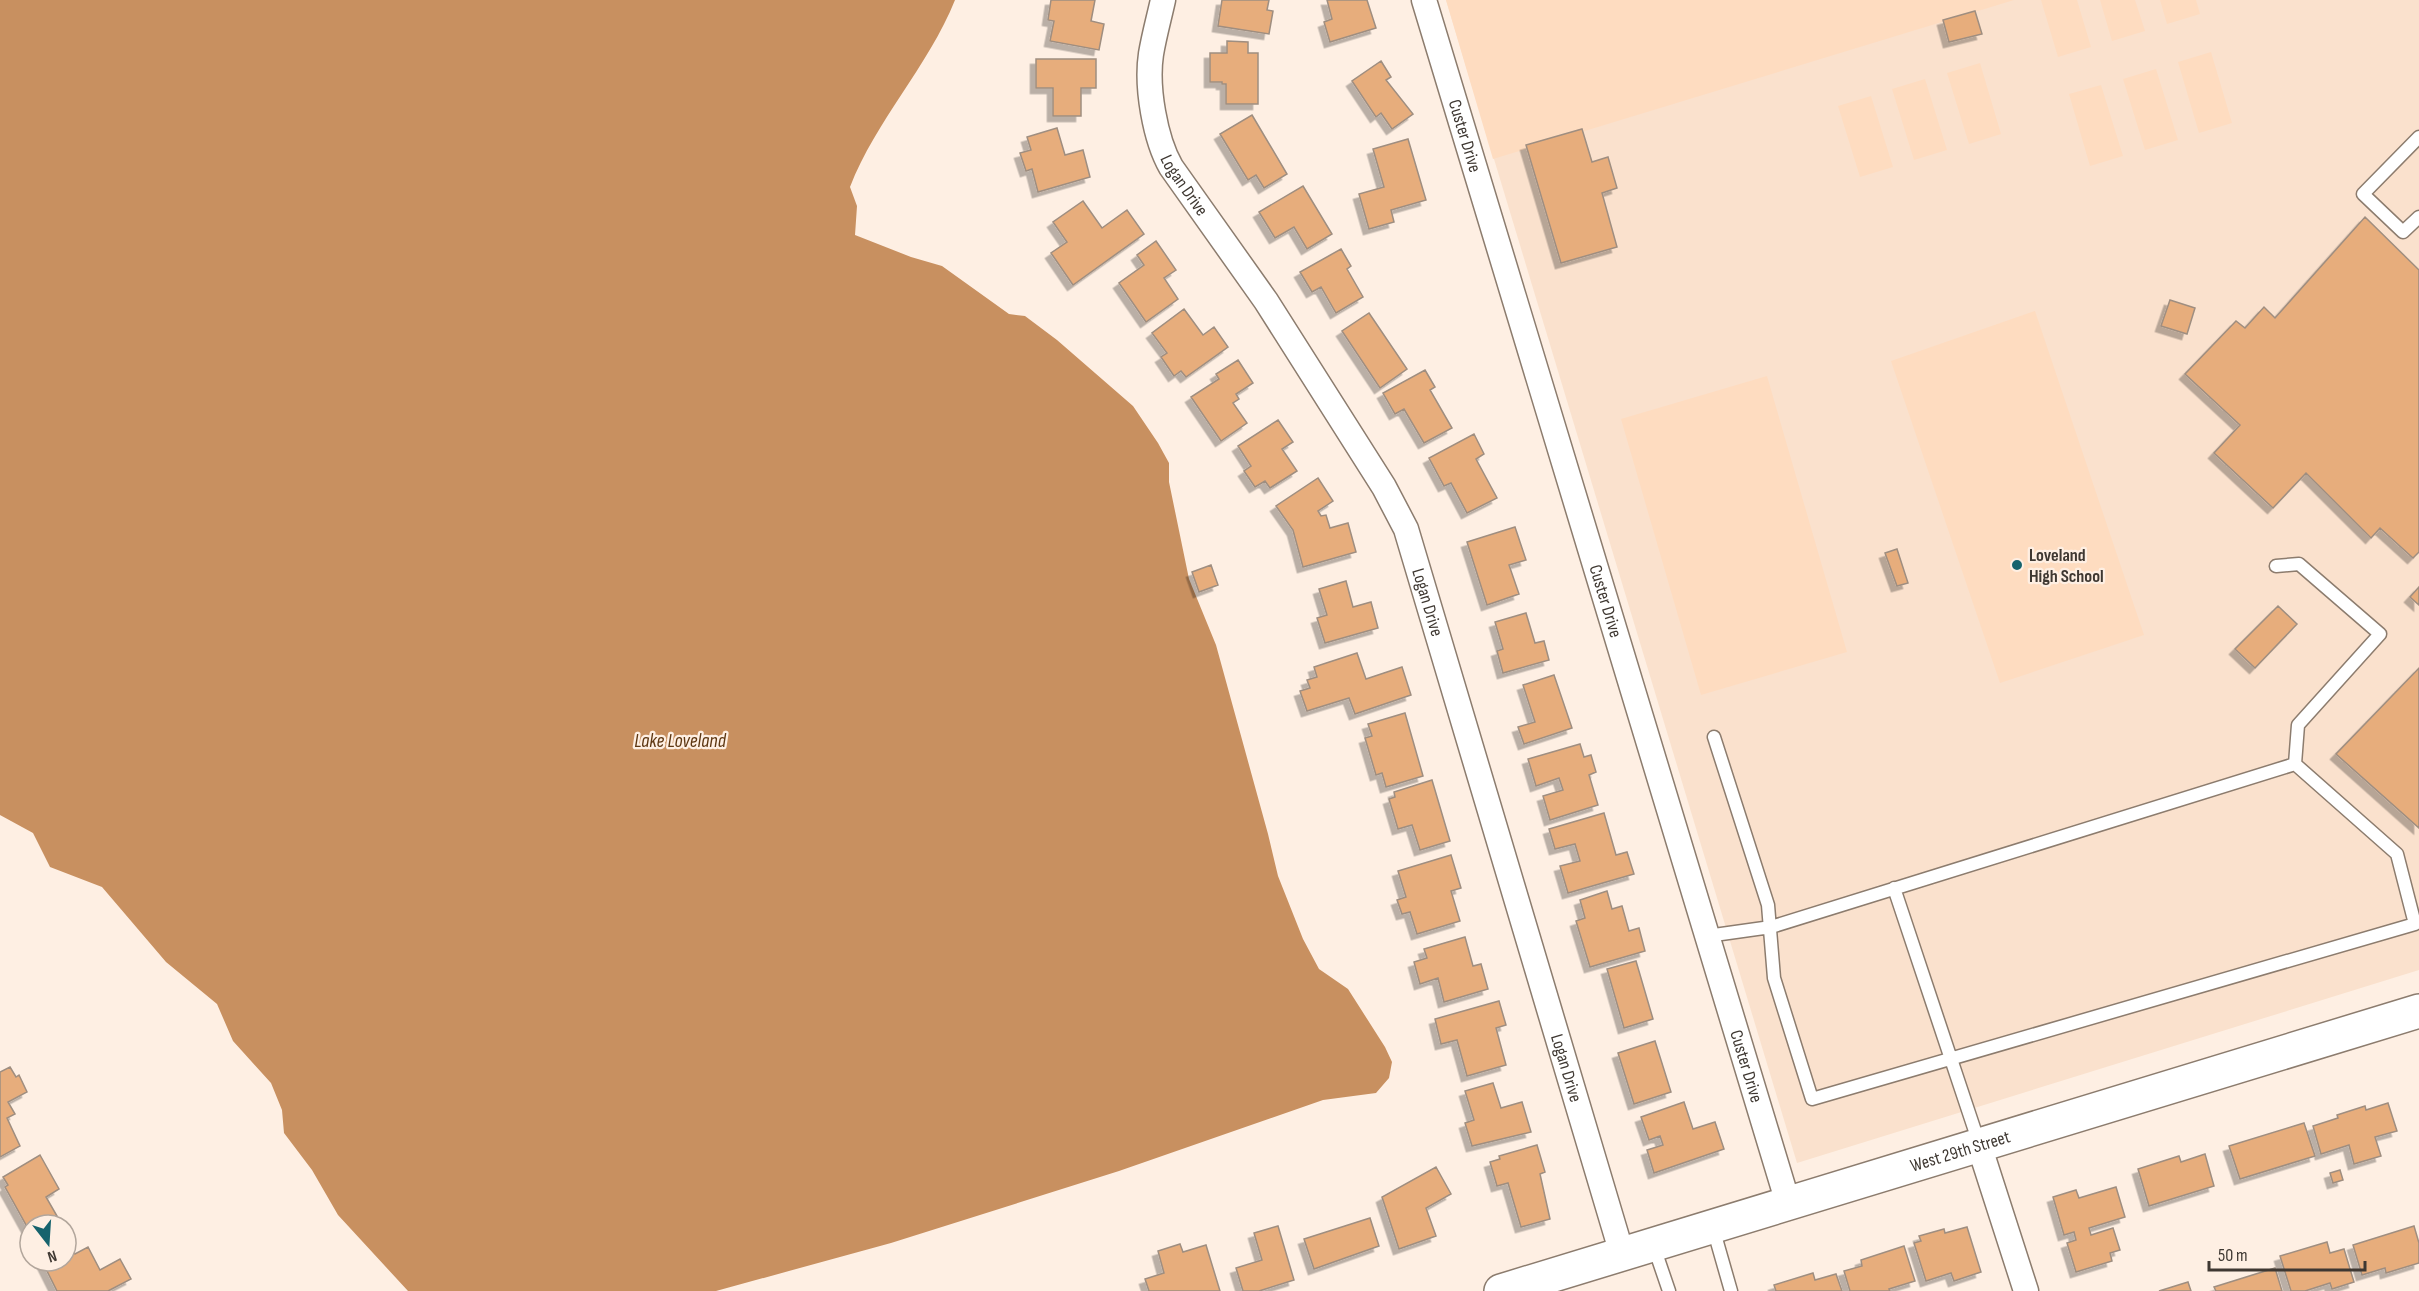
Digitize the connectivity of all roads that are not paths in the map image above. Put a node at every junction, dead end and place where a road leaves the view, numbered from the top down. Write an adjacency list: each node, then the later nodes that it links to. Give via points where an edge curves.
1 (1163, 0): 17 (street, Logan Drive, via 1150,66 1161,145 1171,167 1279,321 1384,487 1406,529)
2 (1424, 0): 10 (street, Custer Drive)
3 (2419, 137): 4 (lane, via 2363,194 2403,232)
4 (2419, 217)
5 (2276, 566): 7 (lane, via 2299,564 2380,634 2298,725)
6 (1714, 737): 9 (lane, via 1768,905)
7 (2295, 764): 8 (lane); 12 (lane, via 2397,854 2415,924)
8 (1894, 888): 9 (lane); 12 (lane)
9 (1771, 927): 10 (lane); 12 (lane, via 1774,978 1812,1099)
10 (1707, 936): 14 (street, Custer Drive)
11 (2419, 1011): 13 (main road, West 29th Street)
12 (1951, 1057): 13 (lane)
13 (1979, 1145): 14 (main road, West 29th Street); 21 (street)
14 (1788, 1203): 15 (main road, West 29th Street)
15 (1712, 1226): 16 (main road, West 29th Street); 20 (lane)
16 (1654, 1244): 17 (main road, West 29th Street); 19 (lane)
17 (1622, 1254): 18 (main road, West 29th Street)
18 (1501, 1291)
19 (1670, 1291)
20 (1731, 1291)
21 (2026, 1291)

